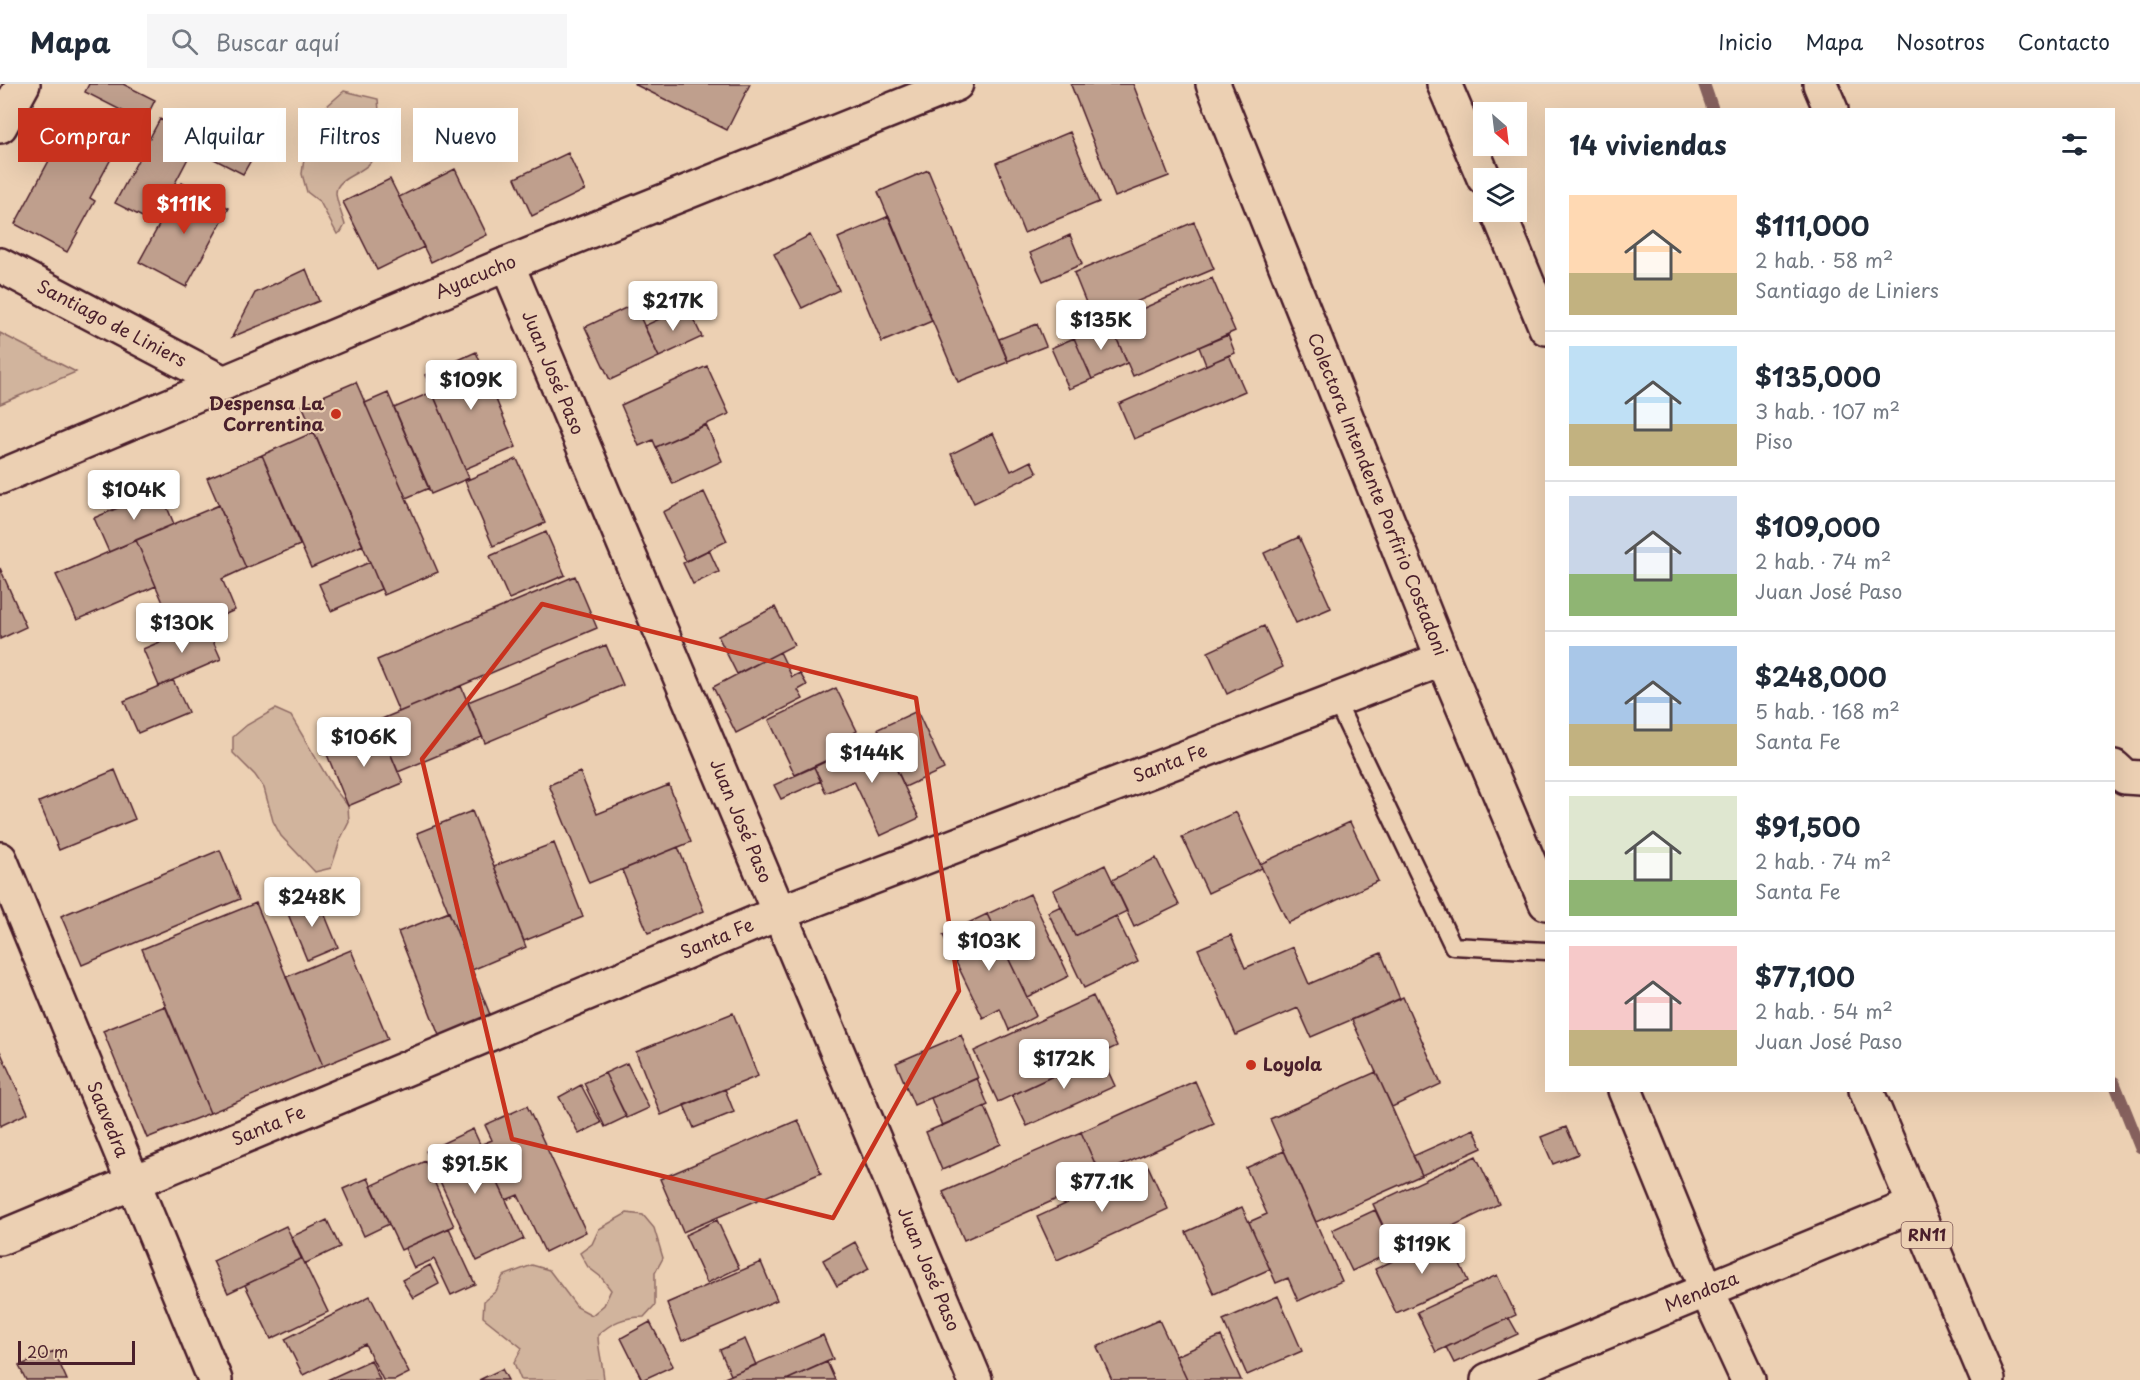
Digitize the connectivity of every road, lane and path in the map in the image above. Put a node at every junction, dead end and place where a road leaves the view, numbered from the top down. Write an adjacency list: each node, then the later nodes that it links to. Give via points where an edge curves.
1 (22, 84): 7 (main road)
2 (956, 84): 10 (main road, Ayacucho)
3 (1213, 84): 15 (main road, Colectora Intendente Porfirio Costadoni)
4 (1444, 84): 8 (main road)
5 (1821, 84): 6 (main road)
6 (1830, 108)
7 (0, 126)
8 (1480, 168)
9 (1502, 222): 12 (main road)
10 (507, 264): 13 (main road, Ayacucho); 21 (main road, Juan José Paso)
11 (0, 265): 13 (main road, Santiago de Liniers)
12 (1545, 326)
13 (224, 383): 14 (main road, Ayacucho)
14 (0, 477)
15 (1443, 659): 16 (main road, Santa Fe); 20 (main road, Colectora Intendente Porfirio Costadoni)
16 (1336, 701): 21 (main road, Santa Fe); 22 (lane, via 1453,946)
17 (2115, 768): 18 (main road, via 2125,777)
18 (2140, 778)
19 (0, 859): 25 (main road, Saavedra)
20 (1545, 901)
21 (779, 913): 25 (main road, Santa Fe); 30 (main road, Juan José Paso)
22 (1545, 951)
23 (1625, 1092): 28 (main road)
24 (1867, 1092): 26 (main road, RN11)
25 (133, 1181): 27 (main road, Santa Fe); 29 (main road, Saavedra)
26 (1914, 1205): 28 (main road, Mendoza); 33 (main road, RN11)
27 (0, 1238)
28 (1707, 1291): 31 (main road, Mendoza); 32 (main road)
29 (215, 1380)
30 (975, 1380)
31 (1488, 1380)
32 (1748, 1380)
33 (1988, 1380)

